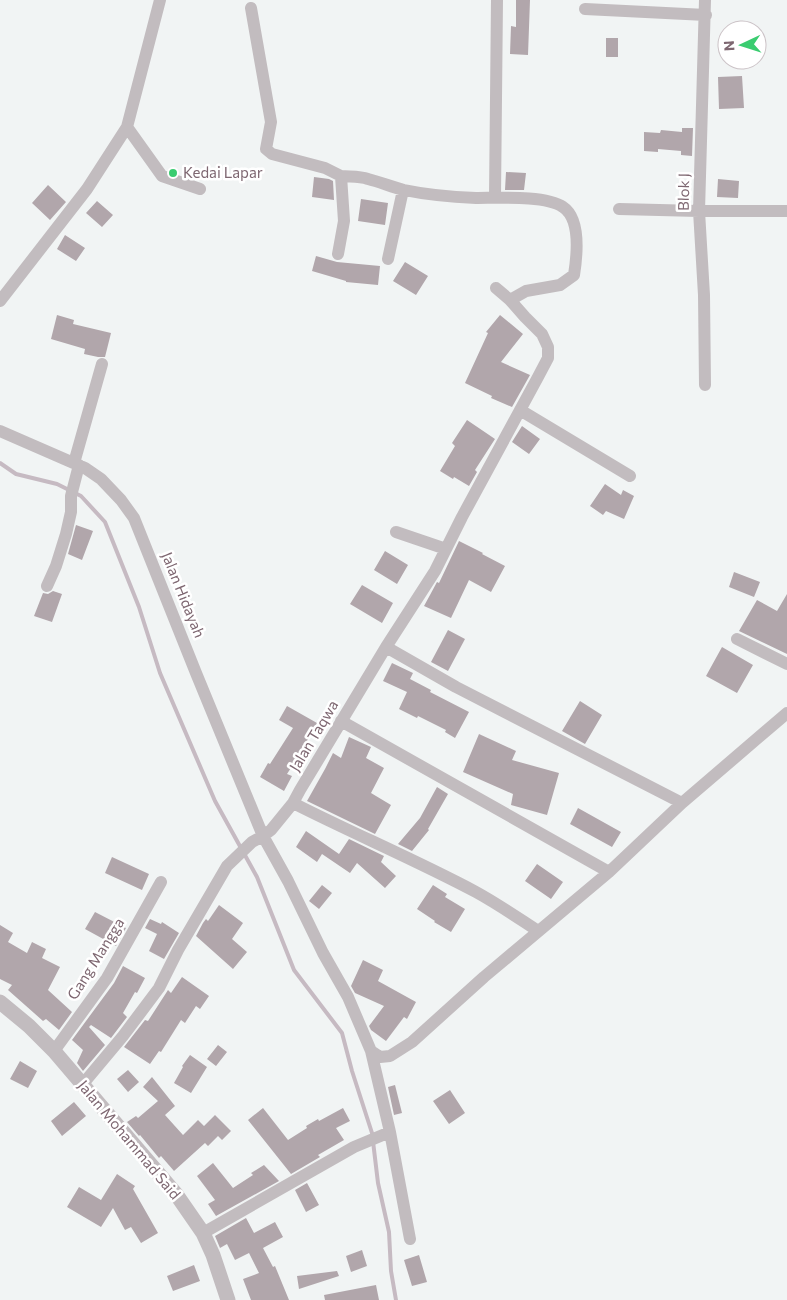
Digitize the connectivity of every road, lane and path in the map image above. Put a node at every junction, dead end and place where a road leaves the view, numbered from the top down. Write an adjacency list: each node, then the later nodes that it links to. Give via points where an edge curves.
1 (160, 0): 7 (street)
2 (497, 0): 11 (street)
3 (705, 0): 6 (street, Blok J)
4 (251, 8): 8 (street, via 271,122 266,149 272,154 325,168)
5 (584, 9): 6 (street)
6 (706, 15): 13 (street, Blok J)
7 (127, 127): 9 (street, via 162,176); 19 (street, via 87,190)
8 (341, 176): 10 (street, via 366,178); 15 (street, via 344,221)
9 (200, 189)
10 (403, 190): 11 (street, via 434,195); 16 (street)
11 (495, 197): 18 (street, via 544,200 563,206 571,215 576,229 574,275 560,285 526,291)
12 (619, 209): 13 (street)
13 (699, 211): 14 (street); 21 (street, Blok J)
14 (787, 211)
15 (338, 254)
16 (388, 259)
17 (496, 288): 18 (street)
18 (510, 300): 22 (street, Jalan Taqwa, via 542,334 548,347 548,358)
19 (0, 301)
20 (102, 364): 24 (street)
21 (705, 385)
22 (520, 410): 25 (street); 27 (street, Jalan Taqwa)
23 (0, 431): 24 (street, Jalan Hidayah)
24 (77, 464): 28 (street, via 66,534); 36 (street, Jalan Hidayah, via 101,479 134,518)
25 (630, 476)
26 (396, 532): 27 (street)
27 (446, 549): 30 (street, Jalan Taqwa)
28 (47, 586)
29 (737, 639): 31 (street)
30 (386, 647): 33 (street, Jalan Taqwa); 35 (street, via 456,687)
31 (787, 664)
32 (787, 712): 35 (street)
33 (341, 722): 34 (street, Jalan Taqwa); 37 (street)
34 (293, 803): 36 (street, Jalan Taqwa, via 271,830); 39 (street, via 479,894)
35 (682, 803): 37 (street)
36 (258, 839): 42 (street, Jalan Hidayah, via 288,881 348,997); 43 (street, Jalan Taqwa, via 227,866 158,988)
37 (609, 872): 39 (street)
38 (161, 882): 41 (street, Gang Mangga, via 108,978)
39 (538, 931): 42 (street, via 412,1042 390,1056 380,1057)
40 (0, 1002): 41 (street, Jalan Mohammad Said)
41 (54, 1051): 43 (street, Jalan Mohammad Said)
42 (371, 1051): 44 (street, Jalan Hidayah)
43 (82, 1085): 45 (street, Jalan Mohammad Said, via 176,1194)
44 (385, 1134): 45 (street, via 354,1147); 46 (street, Jalan Hidayah)
45 (203, 1233): 47 (street, Jalan Mohammad Said)
46 (410, 1239)
47 (228, 1300)

